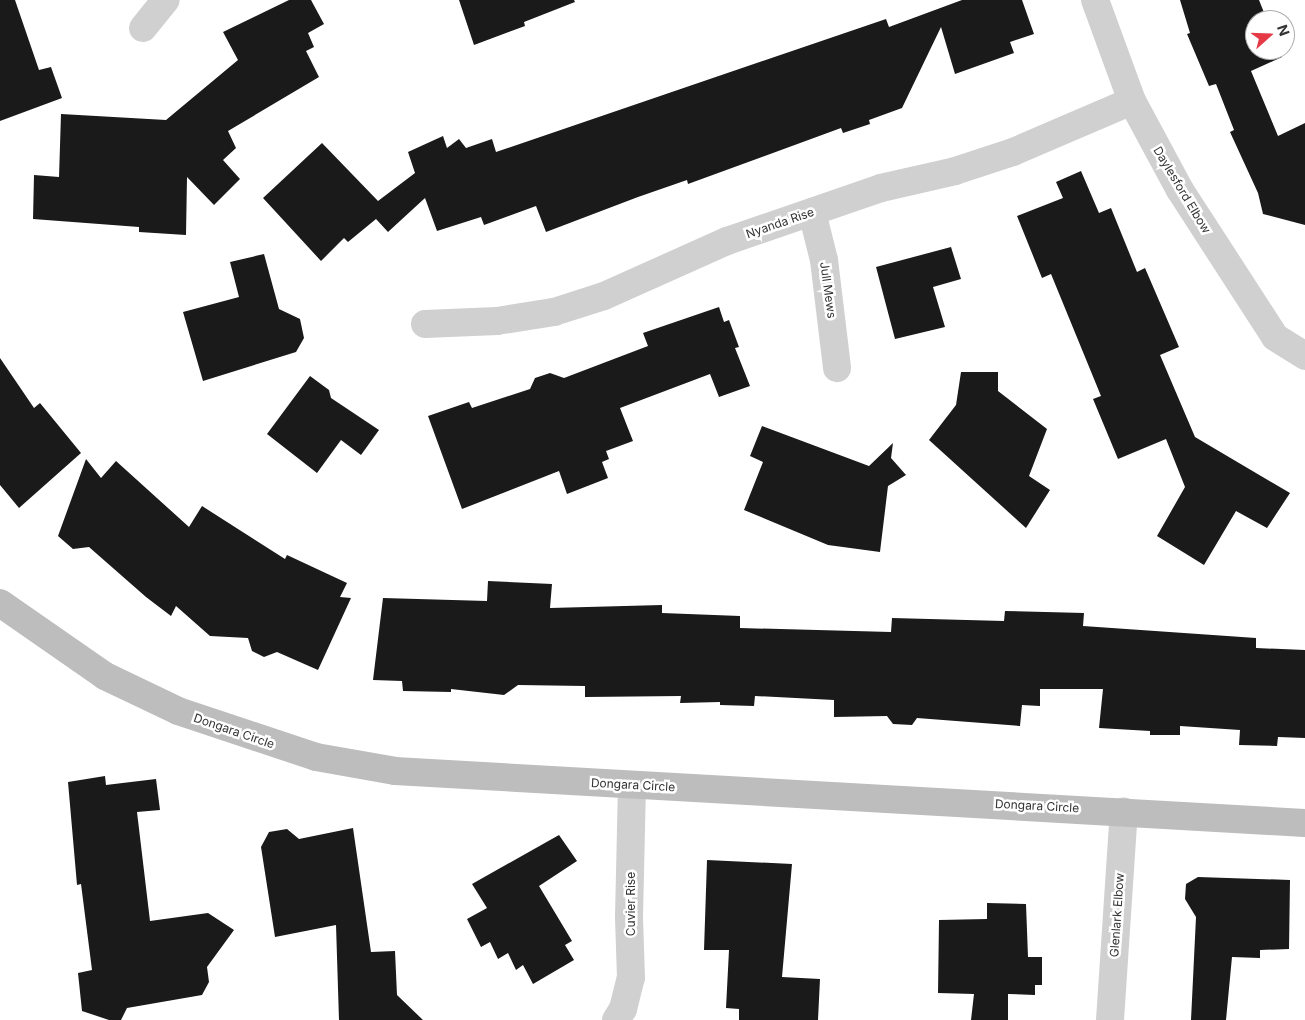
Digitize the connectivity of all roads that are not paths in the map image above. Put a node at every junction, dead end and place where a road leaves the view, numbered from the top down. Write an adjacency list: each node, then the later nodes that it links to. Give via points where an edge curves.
1 (166, 0): 3 (street)
2 (1095, 0): 4 (street, Daylesford Elbow)
3 (142, 28)
4 (1132, 101): 5 (street, Nyanda Rise, via 1012,152 955,171 881,188); 7 (street, Daylesford Elbow, via 1180,190 1253,304 1276,337)
5 (812, 212): 6 (street, Nyanda Rise, via 727,241 604,296 554,312 497,321); 8 (street, Jull Mews, via 824,260)
6 (425, 324)
7 (1305, 356)
8 (838, 368)
9 (0, 603): 10 (street, Dongara Circle, via 113,680 178,711 316,757 396,771)
10 (632, 785): 11 (street, Dongara Circle); 13 (street, Cuvier Rise, via 629,917 632,978 623,1009)
11 (1124, 811): 12 (street, Dongara Circle); 14 (street, Glenlark Elbow)
12 (1305, 823)
13 (616, 1020)
14 (1110, 1020)

